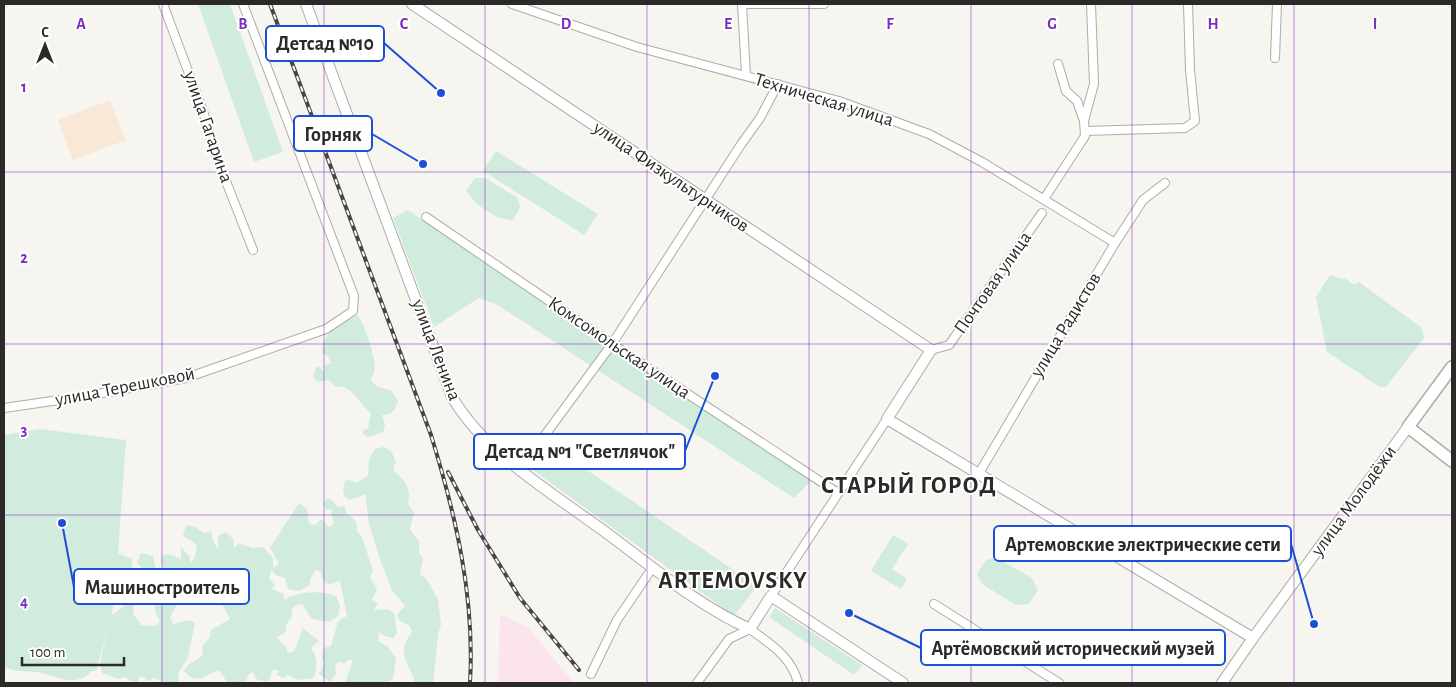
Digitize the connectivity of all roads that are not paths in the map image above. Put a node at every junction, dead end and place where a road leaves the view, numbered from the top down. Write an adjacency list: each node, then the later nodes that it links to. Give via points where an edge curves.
1 (164, 4): 23 (street, улица Гагарина)
2 (243, 4): 27 (street, улица Терешковой, via 354,296 353,310 326,329 186,378)
3 (306, 4): 31 (street, улица Ленина, via 452,397 478,434)
4 (412, 4): 19 (street, улица Физкультурников)
5 (512, 4): 13 (street, Техническая улица, via 637,47)
6 (742, 4): 7 (street); 13 (street)
7 (824, 4)
8 (1091, 4): 15 (street, via 1094,84)
9 (1188, 4): 16 (street, via 1195,121 1185,128)
10 (1277, 4): 11 (street)
11 (1275, 58)
12 (1058, 64): 15 (street, via 1066,90 1077,101)
13 (746, 75): 14 (street, Техническая улица)
14 (778, 84): 18 (street, Техническая улица, via 839,101 929,134); 19 (street, via 760,118)
15 (1084, 121): 16 (street)
16 (1085, 131): 18 (street, via 1085,136)
17 (1165, 183): 22 (street, улица Радистов, via 1144,200)
18 (1044, 199): 22 (street, Техническая улица)
19 (705, 201): 24 (street); 25 (street, улица Физкультурников)
20 (1042, 213): 25 (street, Почтовая улица, via 949,345)
21 (426, 217): 24 (street, Комсомольская улица)
22 (1115, 243): 32 (street, улица Радистов)
23 (252, 250)
24 (612, 344): 31 (street); 33 (street, Комсомольская улица)
25 (931, 350): 28 (street)
26 (1452, 367): 29 (main road, улица Молодёжи)
27 (4, 408)
28 (887, 419): 32 (street); 33 (street)
29 (1408, 426): 30 (main road); 38 (street, улица Молодёжи)
30 (1452, 462)
31 (520, 469): 34 (street, улица Ленина)
32 (978, 475): 38 (street)
33 (838, 493): 35 (street)
34 (653, 567): 37 (street, улица Ленина, via 732,621); 39 (street, via 617,620)
35 (771, 596): 37 (street); 42 (street)
36 (934, 604): 43 (street)
37 (750, 629): 40 (street, via 730,639); 41 (street, via 780,652 796,672)
38 (1253, 638): 44 (street, улица Молодёжи)
39 (591, 674)
40 (697, 683)
41 (798, 683)
42 (903, 683)
43 (1059, 683)
44 (1222, 683)

